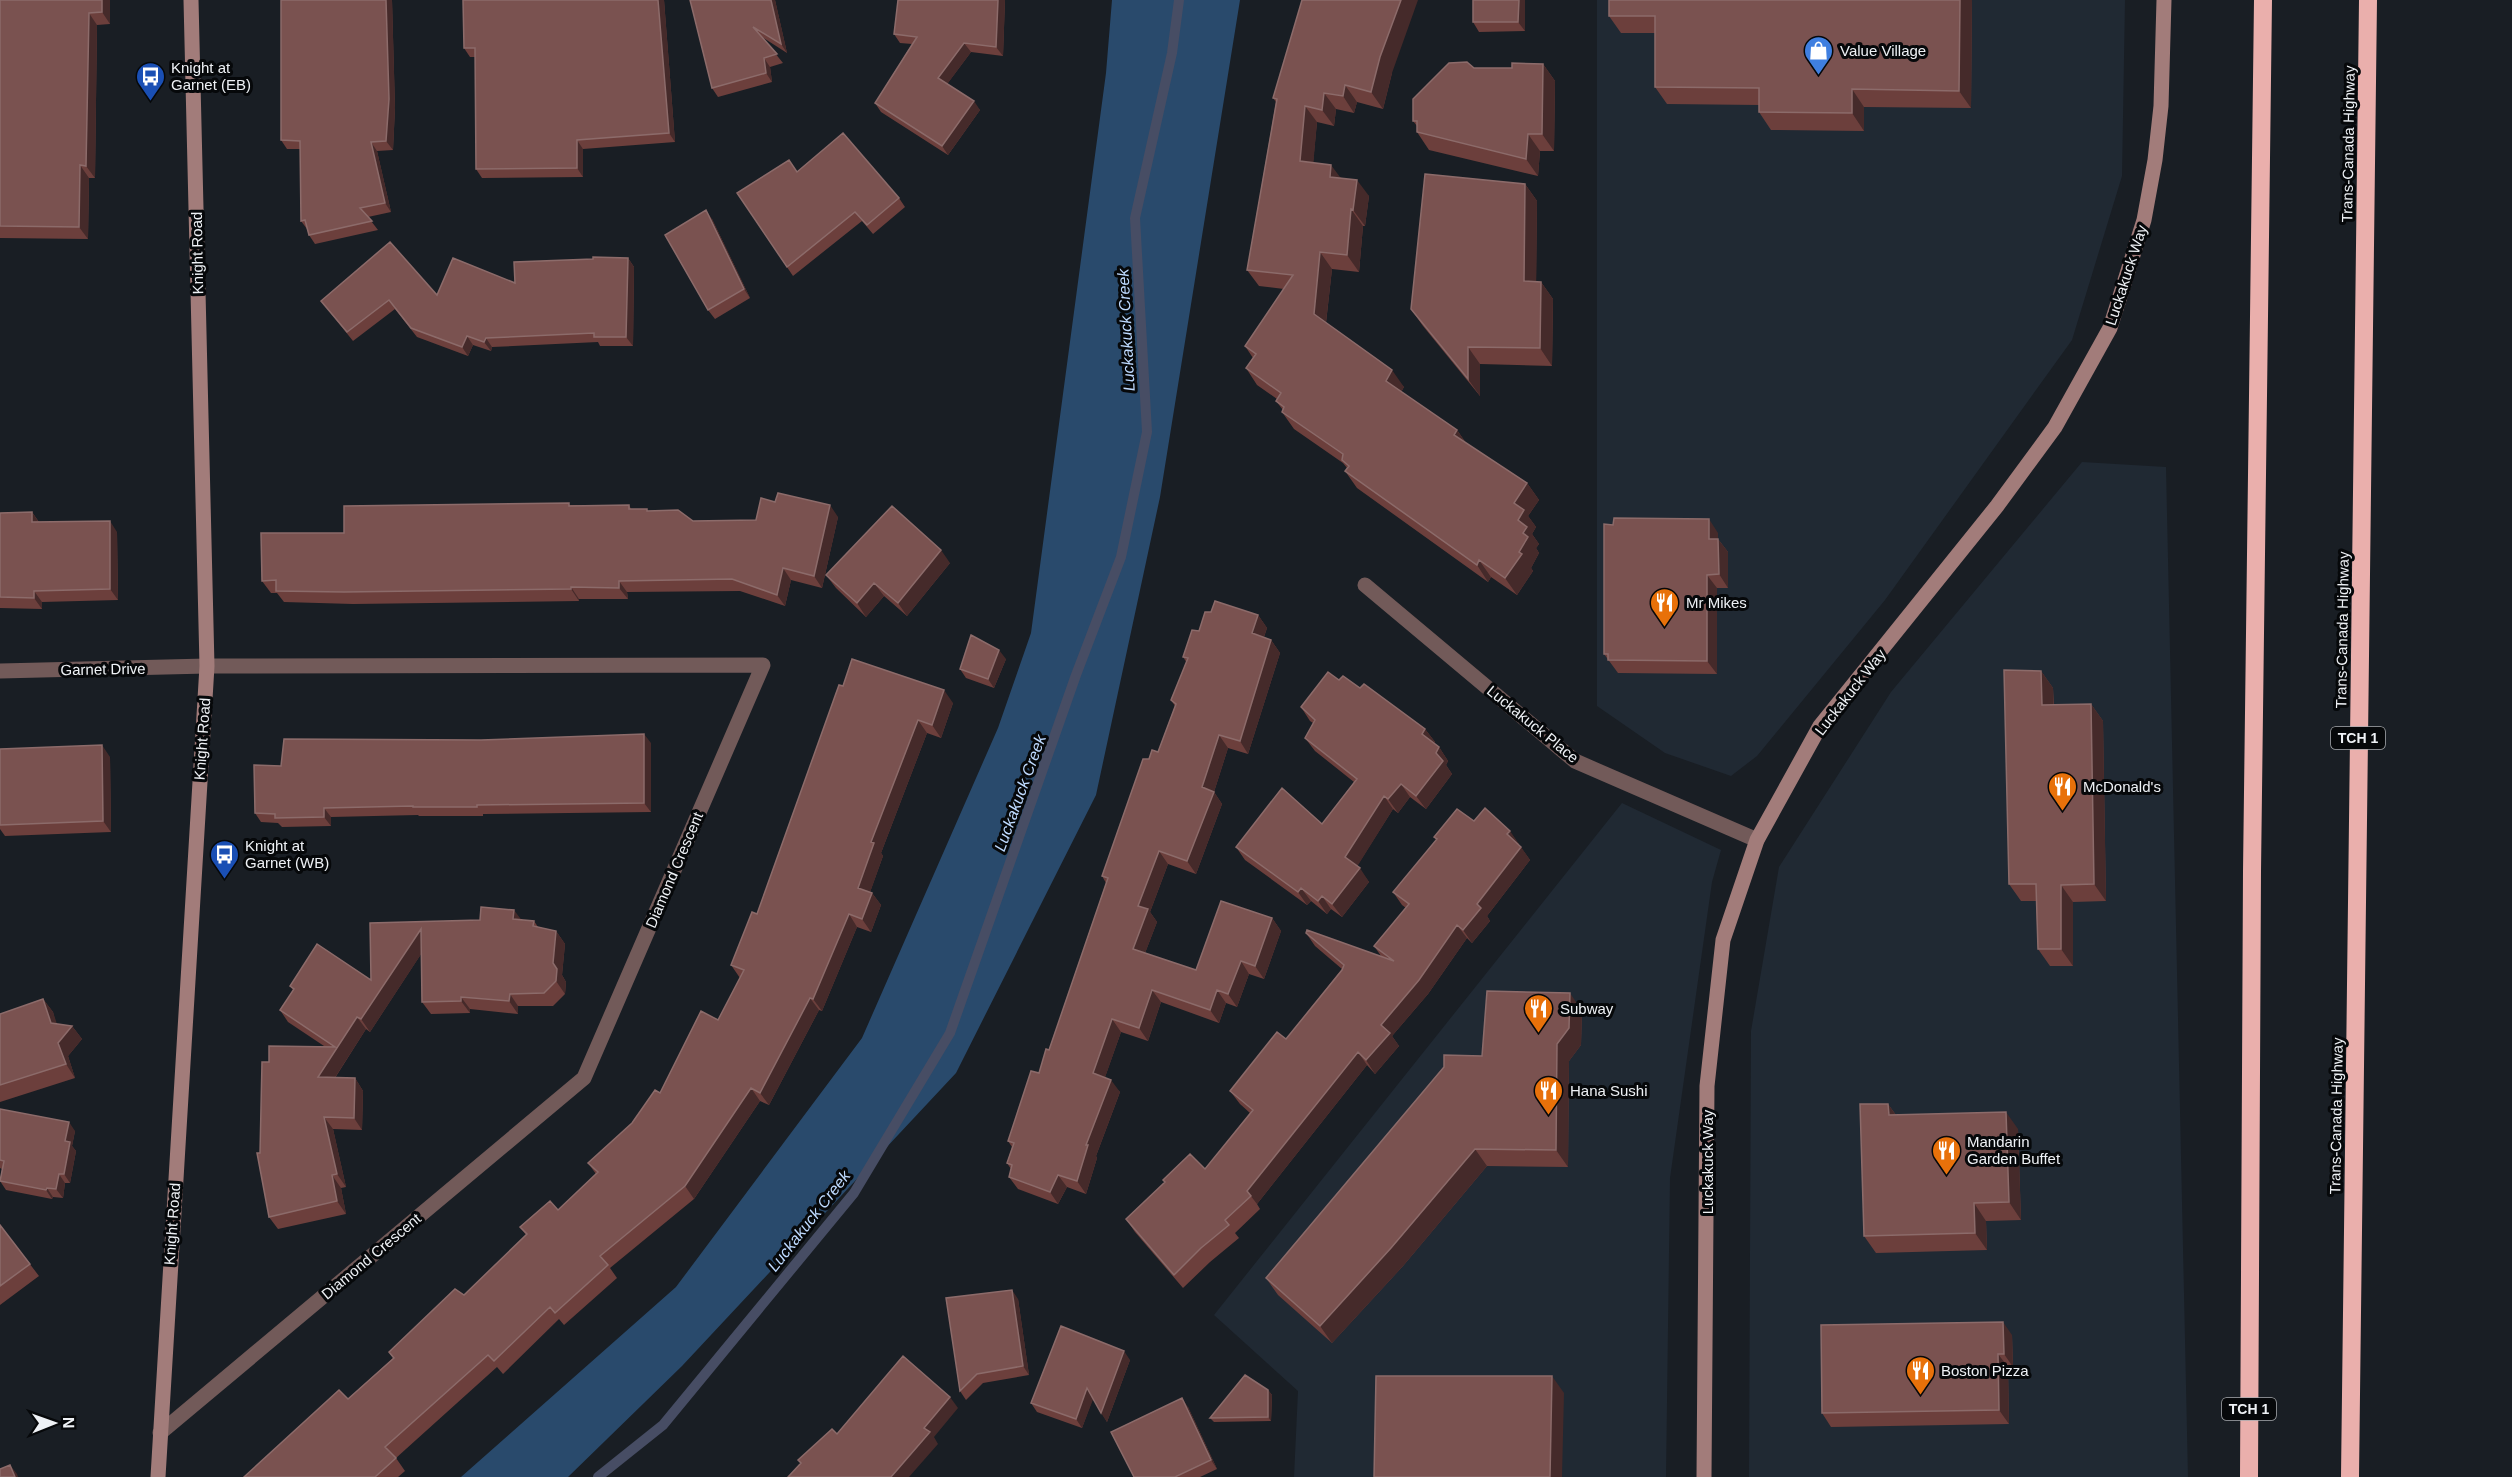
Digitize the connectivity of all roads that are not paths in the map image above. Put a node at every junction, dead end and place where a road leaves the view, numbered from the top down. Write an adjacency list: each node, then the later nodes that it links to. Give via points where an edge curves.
1 (191, 0): 6 (street, Knight Road)
2 (2164, 0): 8 (street, Luckakuck Way, via 2155,160 2144,220 2110,328 2055,427 1997,506 1820,726)
3 (2263, 0): 12 (highway, TCH 1)
4 (2368, 0): 13 (highway, Trans-Canada Highway / TCH 1)
5 (1365, 585): 8 (street, Luckakuck Place, via 1575,761)
6 (207, 666): 7 (street, Garnet Drive); 9 (street, Knight Road); 9 (street, Diamond Crescent, via 763,664 584,1078)
7 (0, 671)
8 (1757, 840): 11 (street, Luckakuck Way, via 1723,940 1707,1086)
9 (159, 1433): 10 (street, Knight Road)
10 (158, 1477)
11 (1704, 1477)
12 (2249, 1477)
13 (2350, 1477)

